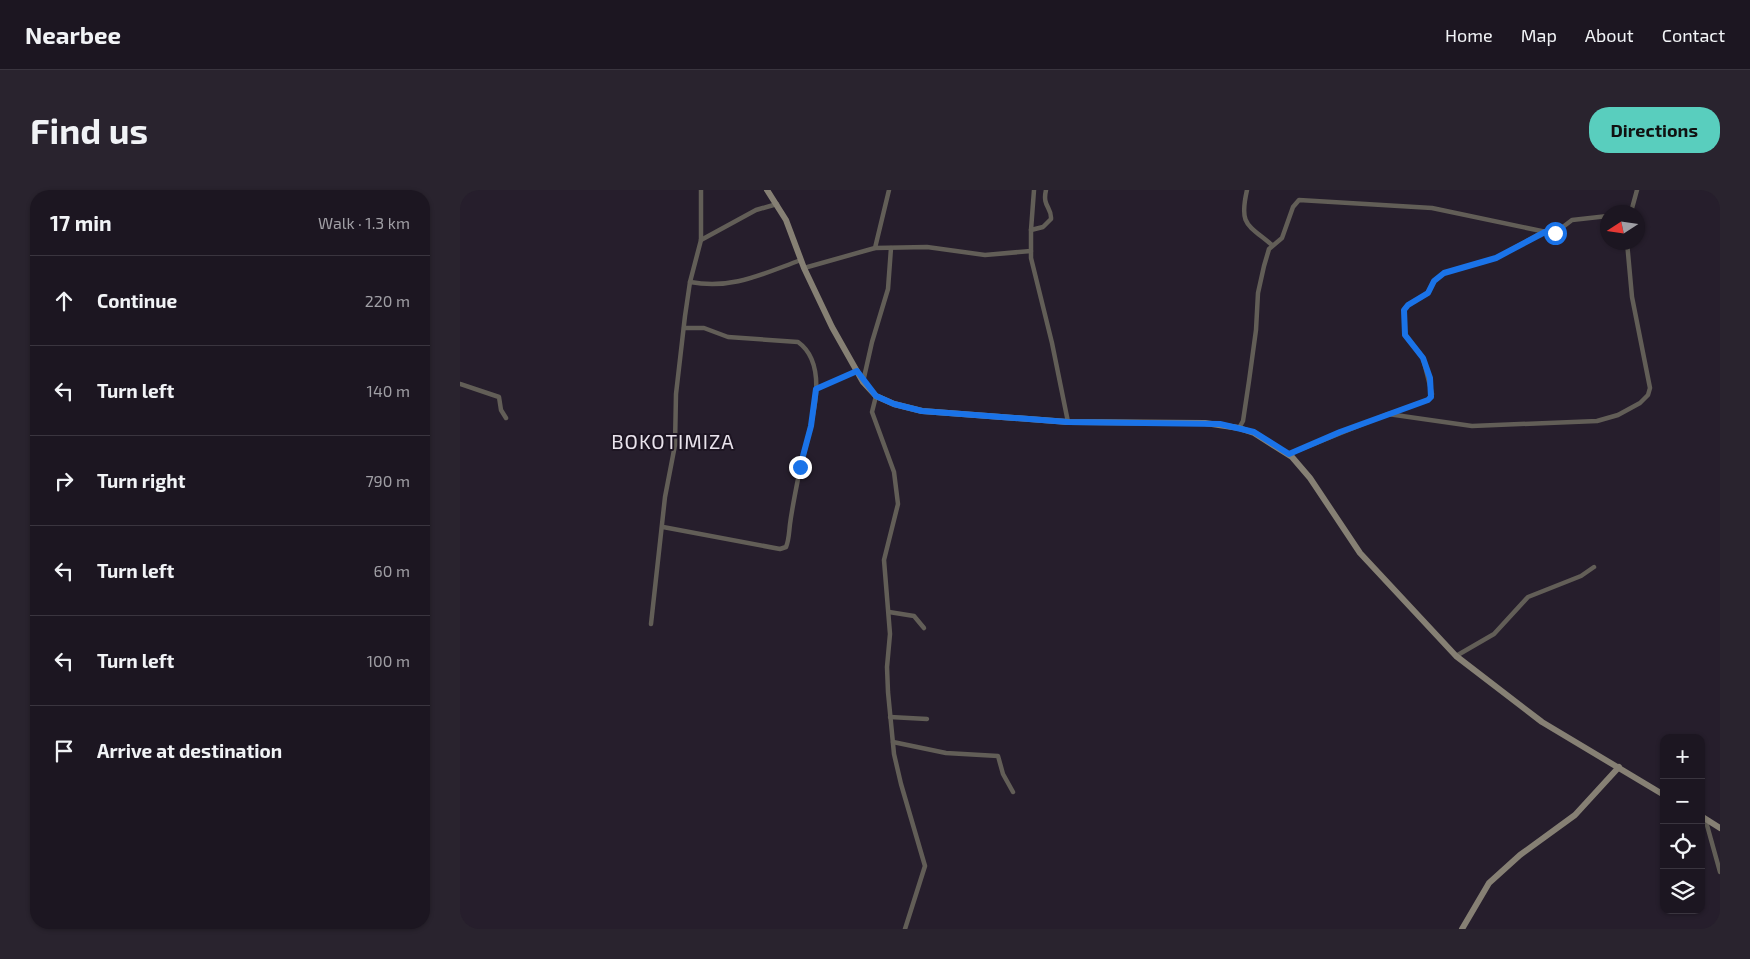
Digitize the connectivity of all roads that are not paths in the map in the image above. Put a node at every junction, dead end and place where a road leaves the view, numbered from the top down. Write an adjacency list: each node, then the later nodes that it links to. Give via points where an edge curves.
1 (701, 190): 13 (street)
2 (766, 190): 8 (street)
3 (889, 190): 15 (street)
4 (1034, 190): 11 (street)
5 (1046, 190): 11 (street, via 1044,201 1051,219 1043,227)
6 (1247, 190): 14 (street, via 1244,218)
7 (1637, 190): 9 (street)
8 (778, 204): 13 (street, via 756,210); 19 (street)
9 (1633, 205)
10 (1600, 217): 12 (street, via 1572,220 1555,233)
11 (1031, 230): 18 (street)
12 (1545, 232): 14 (street, via 1432,208 1304,200 1296,203 1282,238); 28 (street, via 1496,258 1444,273 1434,281 1428,293 1408,305 1404,310 1405,335 1423,358 1432,394 1428,400)
13 (701, 240): 21 (street)
14 (1272, 246): 31 (street, via 1258,293 1256,330)
15 (875, 248): 16 (street); 20 (street)
16 (891, 248): 18 (street, via 927,247 992,255); 24 (street, via 888,289)
17 (1628, 250): 28 (street, via 1632,297 1650,388 1640,403 1612,417 1580,423 1472,426)
18 (1031, 251): 30 (street)
19 (801, 260): 20 (street); 21 (street, via 741,282 723,285)
20 (804, 268): 23 (street)
21 (690, 282): 22 (street)
22 (684, 328): 26 (street, via 704,328 728,337 798,342 812,360); 33 (street, via 676,394 675,445)
23 (857, 371): 24 (street); 26 (street)
24 (863, 382): 27 (street)
25 (460, 384): 29 (street, via 499,397)
26 (816, 389): 33 (street, via 786,547 747,544)
27 (876, 396): 30 (street, via 922,411); 35 (street, via 872,412 897,489 898,504 884,560)
28 (1388, 414): 32 (street)
29 (506, 418)
30 (1068, 422): 31 (street, via 1206,423)
31 (1239, 428): 32 (street, via 1254,432)
32 (1289, 454): 38 (street, via 1310,478 1360,554)
33 (663, 527): 36 (street)
34 (1594, 567): 38 (street, via 1581,576 1528,597 1494,634)
35 (889, 612): 37 (street, via 914,616); 39 (street, via 887,677)
36 (651, 624)
37 (924, 628)
38 (1456, 656): 42 (street, via 1542,722)
39 (890, 717): 40 (street); 41 (street)
40 (927, 719)
41 (893, 742): 43 (street, via 946,753 998,756); 49 (street, via 906,807 924,863)
42 (1619, 767): 44 (street); 50 (street, via 1575,815 1520,855 1489,883)
43 (1013, 792)
44 (1660, 793)
45 (1705, 818): 47 (street)
46 (1705, 823): 48 (street)
47 (1720, 828)
48 (1720, 872)
49 (905, 929)
50 (1462, 929)

